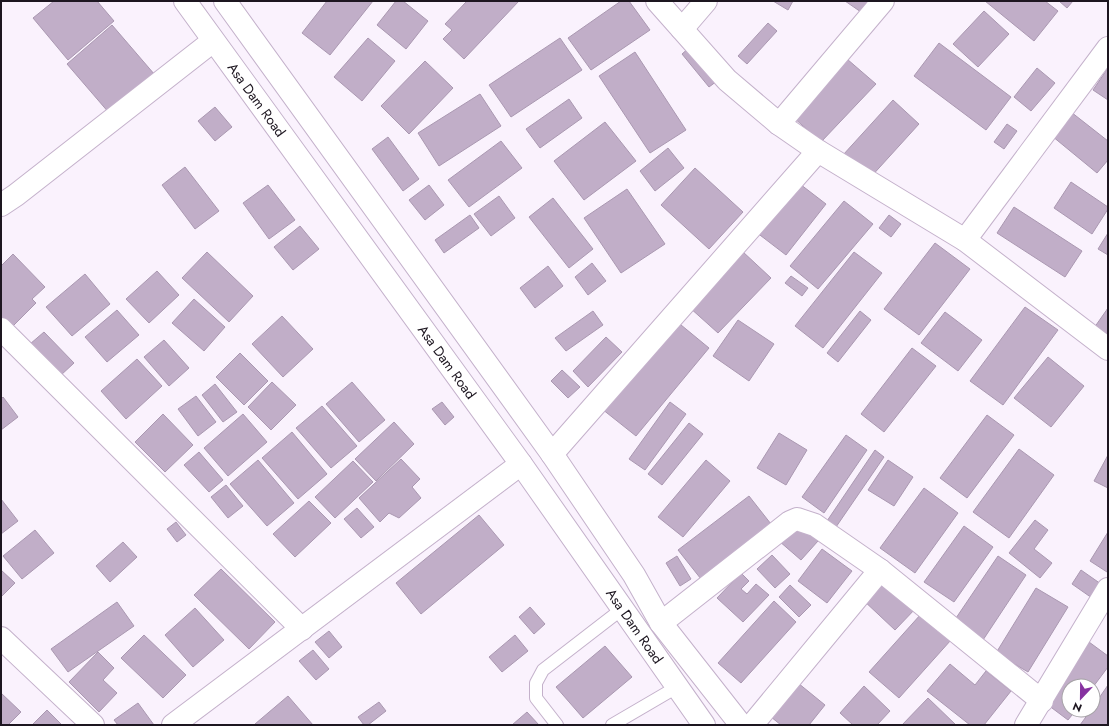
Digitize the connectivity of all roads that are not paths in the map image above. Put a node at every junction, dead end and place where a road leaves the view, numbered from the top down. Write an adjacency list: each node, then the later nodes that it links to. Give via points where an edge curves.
1 (185, 1): 7 (street, Asa Dam Road)
2 (225, 1): 15 (street, Asa Dam Road)
3 (657, 1): 6 (street)
4 (706, 1): 6 (street)
5 (883, 1): 9 (street)
6 (682, 29): 9 (street, via 727,80)
7 (213, 41): 11 (street, via 16,196); 16 (street, Asa Dam Road)
8 (1108, 48): 12 (street)
9 (780, 124): 10 (street)
10 (818, 151): 12 (street); 15 (street)
11 (1, 205)
12 (965, 240): 14 (street)
13 (1, 329): 22 (street)
14 (1108, 349)
15 (552, 454): 18 (street, Asa Dam Road)
16 (521, 464): 20 (street, Asa Dam Road); 22 (street)
17 (880, 570): 21 (street, via 816,525 797,519); 25 (street); 32 (street)
18 (634, 575): 20 (street); 21 (street, Asa Dam Road)
19 (1108, 589): 25 (street)
20 (616, 600): 24 (street, Asa Dam Road); 28 (lane, via 543,670 536,683 536,698)
21 (661, 623): 31 (street, Asa Dam Road)
22 (302, 629): 27 (street)
23 (1, 638): 26 (street)
24 (677, 687): 29 (lane); 30 (street, Asa Dam Road)
25 (1042, 701): 33 (street)
26 (93, 725)
27 (173, 725)
28 (557, 725)
29 (612, 725)
30 (704, 725)
31 (742, 725)
32 (752, 725)
33 (1026, 725)

